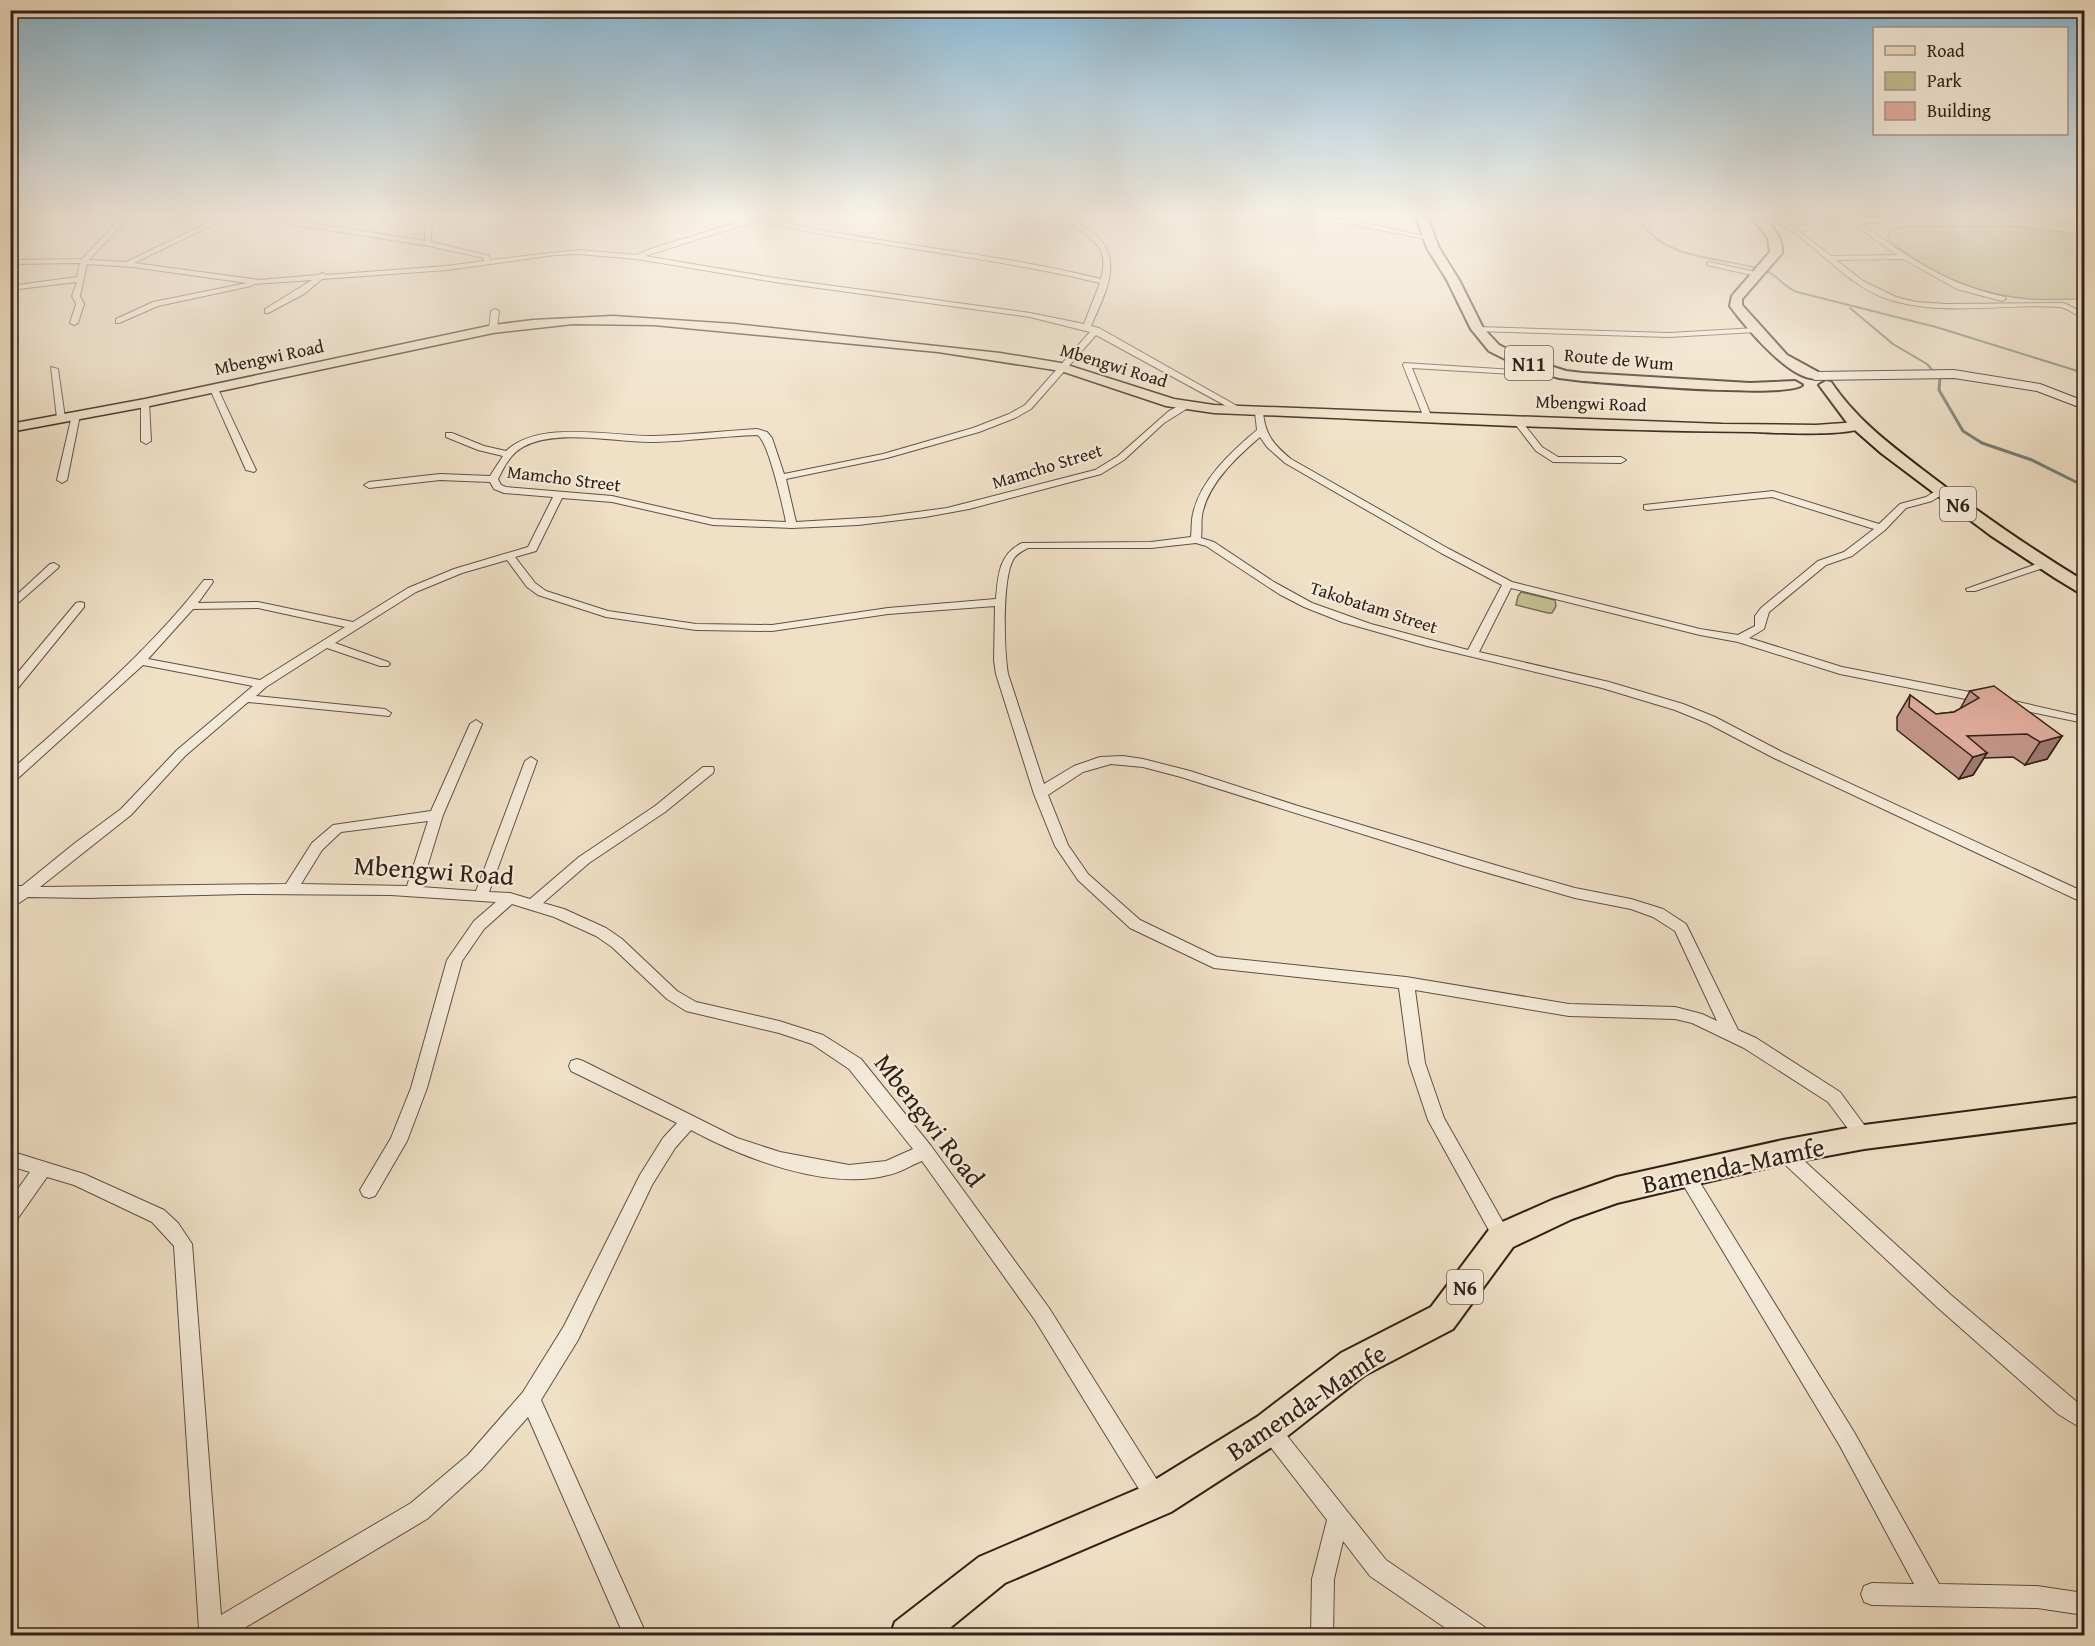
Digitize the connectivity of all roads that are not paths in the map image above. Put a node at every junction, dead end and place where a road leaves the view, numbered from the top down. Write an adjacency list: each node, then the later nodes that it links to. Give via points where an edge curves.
1 (77, 294): 16 (street, via 80,304)
2 (204, 294): 15 (street, via 156,304)
3 (298, 294): 12 (street)
4 (875, 294): 17 (street, via 1030,315)
5 (1100, 294): 17 (street)
6 (1460, 294): 19 (highway, Route de Wum / N11)
7 (1740, 294): 21 (highway, N6, via 1736,306)
8 (1883, 294): 10 (street, via 1917,304)
9 (1979, 294): 10 (street)
10 (2064, 305): 11 (street); 14 (street)
11 (2085, 305)
12 (268, 311)
13 (495, 311): 18 (street)
14 (2085, 316)
15 (119, 321)
16 (74, 323)
17 (1087, 327): 20 (street)
18 (493, 329): 25 (main road, Mbengwi Road, via 531,322 655,321 921,347); 30 (main road, Mbengwi Road)
19 (1478, 329): 21 (street, via 1669,336); 27 (highway, Route de Wum / N11, via 1505,355)
20 (1096, 330): 25 (street); 35 (street)
21 (1756, 330): 24 (highway, N6)
22 (10, 335): 23 (street, via 14,337)
23 (10, 340)
24 (1782, 358): 28 (highway, N6); 29 (highway, N6)
25 (1062, 367): 33 (main road, Mbengwi Road); 49 (street, via 1028,407 1003,420 884,456)
26 (54, 369): 38 (street)
27 (1564, 375): 29 (highway, Route de Wum / N11, via 1716,385); 39 (street, via 1407,365)
28 (1820, 380): 29 (highway, via 1819,388); 32 (main road, via 1838,383 1857,375 1954,374 2040,388); 34 (highway, N6)
29 (1798, 385): 34 (highway, N6)
30 (214, 389): 31 (main road, Mbengwi Road); 48 (street)
31 (146, 403): 37 (main road, Mbengwi Road); 45 (street)
32 (2085, 405)
33 (1185, 406): 35 (main road, Mbengwi Road); 56 (street, Mamcho Street, via 1165,416 1117,462 1098,472 915,516)
34 (1840, 408): 41 (highway, N6)
35 (1242, 411): 36 (main road, Mbengwi Road)
36 (1259, 412): 39 (main road, Mbengwi Road); 43 (street)
37 (76, 415): 38 (main road, Mbengwi Road); 51 (street)
38 (61, 418): 42 (main road, Mbengwi Road)
39 (1428, 418): 40 (main road, Mbengwi Road)
40 (1516, 420): 41 (main road, Mbengwi Road, via 1722,428); 47 (street, via 1539,450 1556,460)
41 (1858, 426): 53 (highway, N6)
42 (10, 428)
43 (1260, 432): 58 (street, via 1226,465 1204,497 1198,512); 63 (street, via 1288,461)
44 (448, 435): 46 (street)
45 (146, 441)
46 (508, 454): 49 (street, Mamcho Street, via 526,441 548,437 655,439 757,432 767,438); 50 (street, Mamcho Street)
47 (1621, 460)
48 (251, 470)
49 (782, 477): 56 (street, Mamcho Street)
50 (493, 479): 52 (street, via 440,477); 54 (street, Mamcho Street, via 504,490)
51 (63, 480)
52 (369, 485)
53 (1940, 492): 57 (street, via 1903,506); 60 (highway, N6)
54 (560, 493): 56 (street, Mamcho Street, via 612,499 712,522); 59 (street, via 534,546)
55 (1647, 507): 57 (street, via 1773,494)
56 (792, 525)
57 (1881, 528): 71 (street, via 1848,554 1822,563 1765,610 1760,627)
58 (1196, 540): 66 (street, via 1151,545 1026,545 1017,548 1006,563); 73 (street, Takobatam Street, via 1210,544 1309,605)
59 (509, 556): 66 (street, via 542,593 606,614 696,627 772,628 888,611); 70 (street, via 422,585)
60 (2045, 564): 64 (highway, N6); 65 (street)
61 (54, 566): 69 (street)
62 (208, 582): 68 (street)
63 (1508, 584): 71 (street); 73 (street)
64 (2085, 588)
65 (1971, 589)
66 (1001, 602): 85 (street, via 1002,674)
67 (80, 605): 77 (street)
68 (191, 606): 70 (street, via 258,605); 74 (street)
69 (10, 607)
70 (354, 626): 72 (street)
71 (1740, 639): 80 (street, via 1840,670)
72 (325, 644): 75 (street); 76 (street)
73 (1472, 654): 92 (street, Takobatam Street, via 1605,685 1701,716)
74 (142, 661): 76 (street); 84 (street)
75 (384, 664)
76 (262, 684): 78 (street)
77 (10, 690)
78 (244, 698): 79 (street); 89 (street, via 181,753 126,812)
79 (385, 713)
80 (2081, 720)
81 (476, 724): 86 (street)
82 (531, 761): 90 (street)
83 (708, 770): 94 (street, via 660,809 584,860)
84 (10, 778)
85 (1041, 794): 95 (street, via 1062,846 1083,877 1135,924 1214,962); 96 (street, via 1058,779 1084,766 1123,760 1180,773 1577,893 1657,912 1681,928)
86 (436, 815): 87 (street, via 338,828 318,844); 88 (street)
87 (291, 888): 88 (street, Mbengwi Road); 89 (street, Mbengwi Road)
88 (413, 890): 90 (street, Mbengwi Road)
89 (18, 891): 93 (street)
90 (481, 895): 91 (street, Mbengwi Road)
91 (510, 898): 94 (street, Mbengwi Road); 106 (street, via 479,925 455,960 419,1088 398,1141)
92 (2085, 898)
93 (10, 904)
94 (533, 904): 101 (street, Mbengwi Road, via 601,932 672,995 692,1007 817,1039 855,1064)
95 (1406, 983): 96 (street, via 1569,1010 1675,1013); 108 (street, via 1417,1063 1436,1120)
96 (1732, 1035): 100 (street, via 1834,1097)
97 (577, 1066): 99 (street)
98 (2085, 1108): 100 (highway, Bamenda-Mamfe / N6)
99 (689, 1121): 101 (street, via 731,1143 780,1160 849,1173 888,1168); 109 (street, via 669,1143 646,1180 571,1333)
100 (1864, 1137): 102 (highway, Bamenda-Mamfe / N6)
101 (925, 1151): 112 (street, Mbengwi Road, via 1042,1314)
102 (1783, 1152): 105 (highway, Bamenda-Mamfe / N6); 110 (street, via 1944,1301 2065,1407)
103 (10, 1158): 104 (street)
104 (44, 1167): 107 (street); 117 (street, via 158,1216 183,1244)
105 (1686, 1173): 108 (highway, Bamenda-Mamfe / N6, via 1617,1190); 115 (street, via 1847,1439)
106 (369, 1190)
107 (10, 1215)
108 (1502, 1237): 111 (highway, Bamenda-Mamfe / N6, via 1442,1318 1353,1364)
109 (530, 1399): 117 (street, via 475,1462 419,1510); 118 (street)
110 (2085, 1419)
111 (1269, 1429): 112 (highway, Bamenda-Mamfe / N6); 113 (street)
112 (1158, 1499): 119 (highway, Bamenda-Mamfe / N6, via 992,1570)
113 (1338, 1519): 120 (street, via 1323,1579); 121 (street, via 1378,1568)
114 (1872, 1594): 115 (street)
115 (1932, 1594): 116 (street, via 2037,1597)
116 (2085, 1604)
117 (209, 1635)
118 (636, 1635)
119 (909, 1635)
120 (1322, 1635)
121 (1478, 1635)

